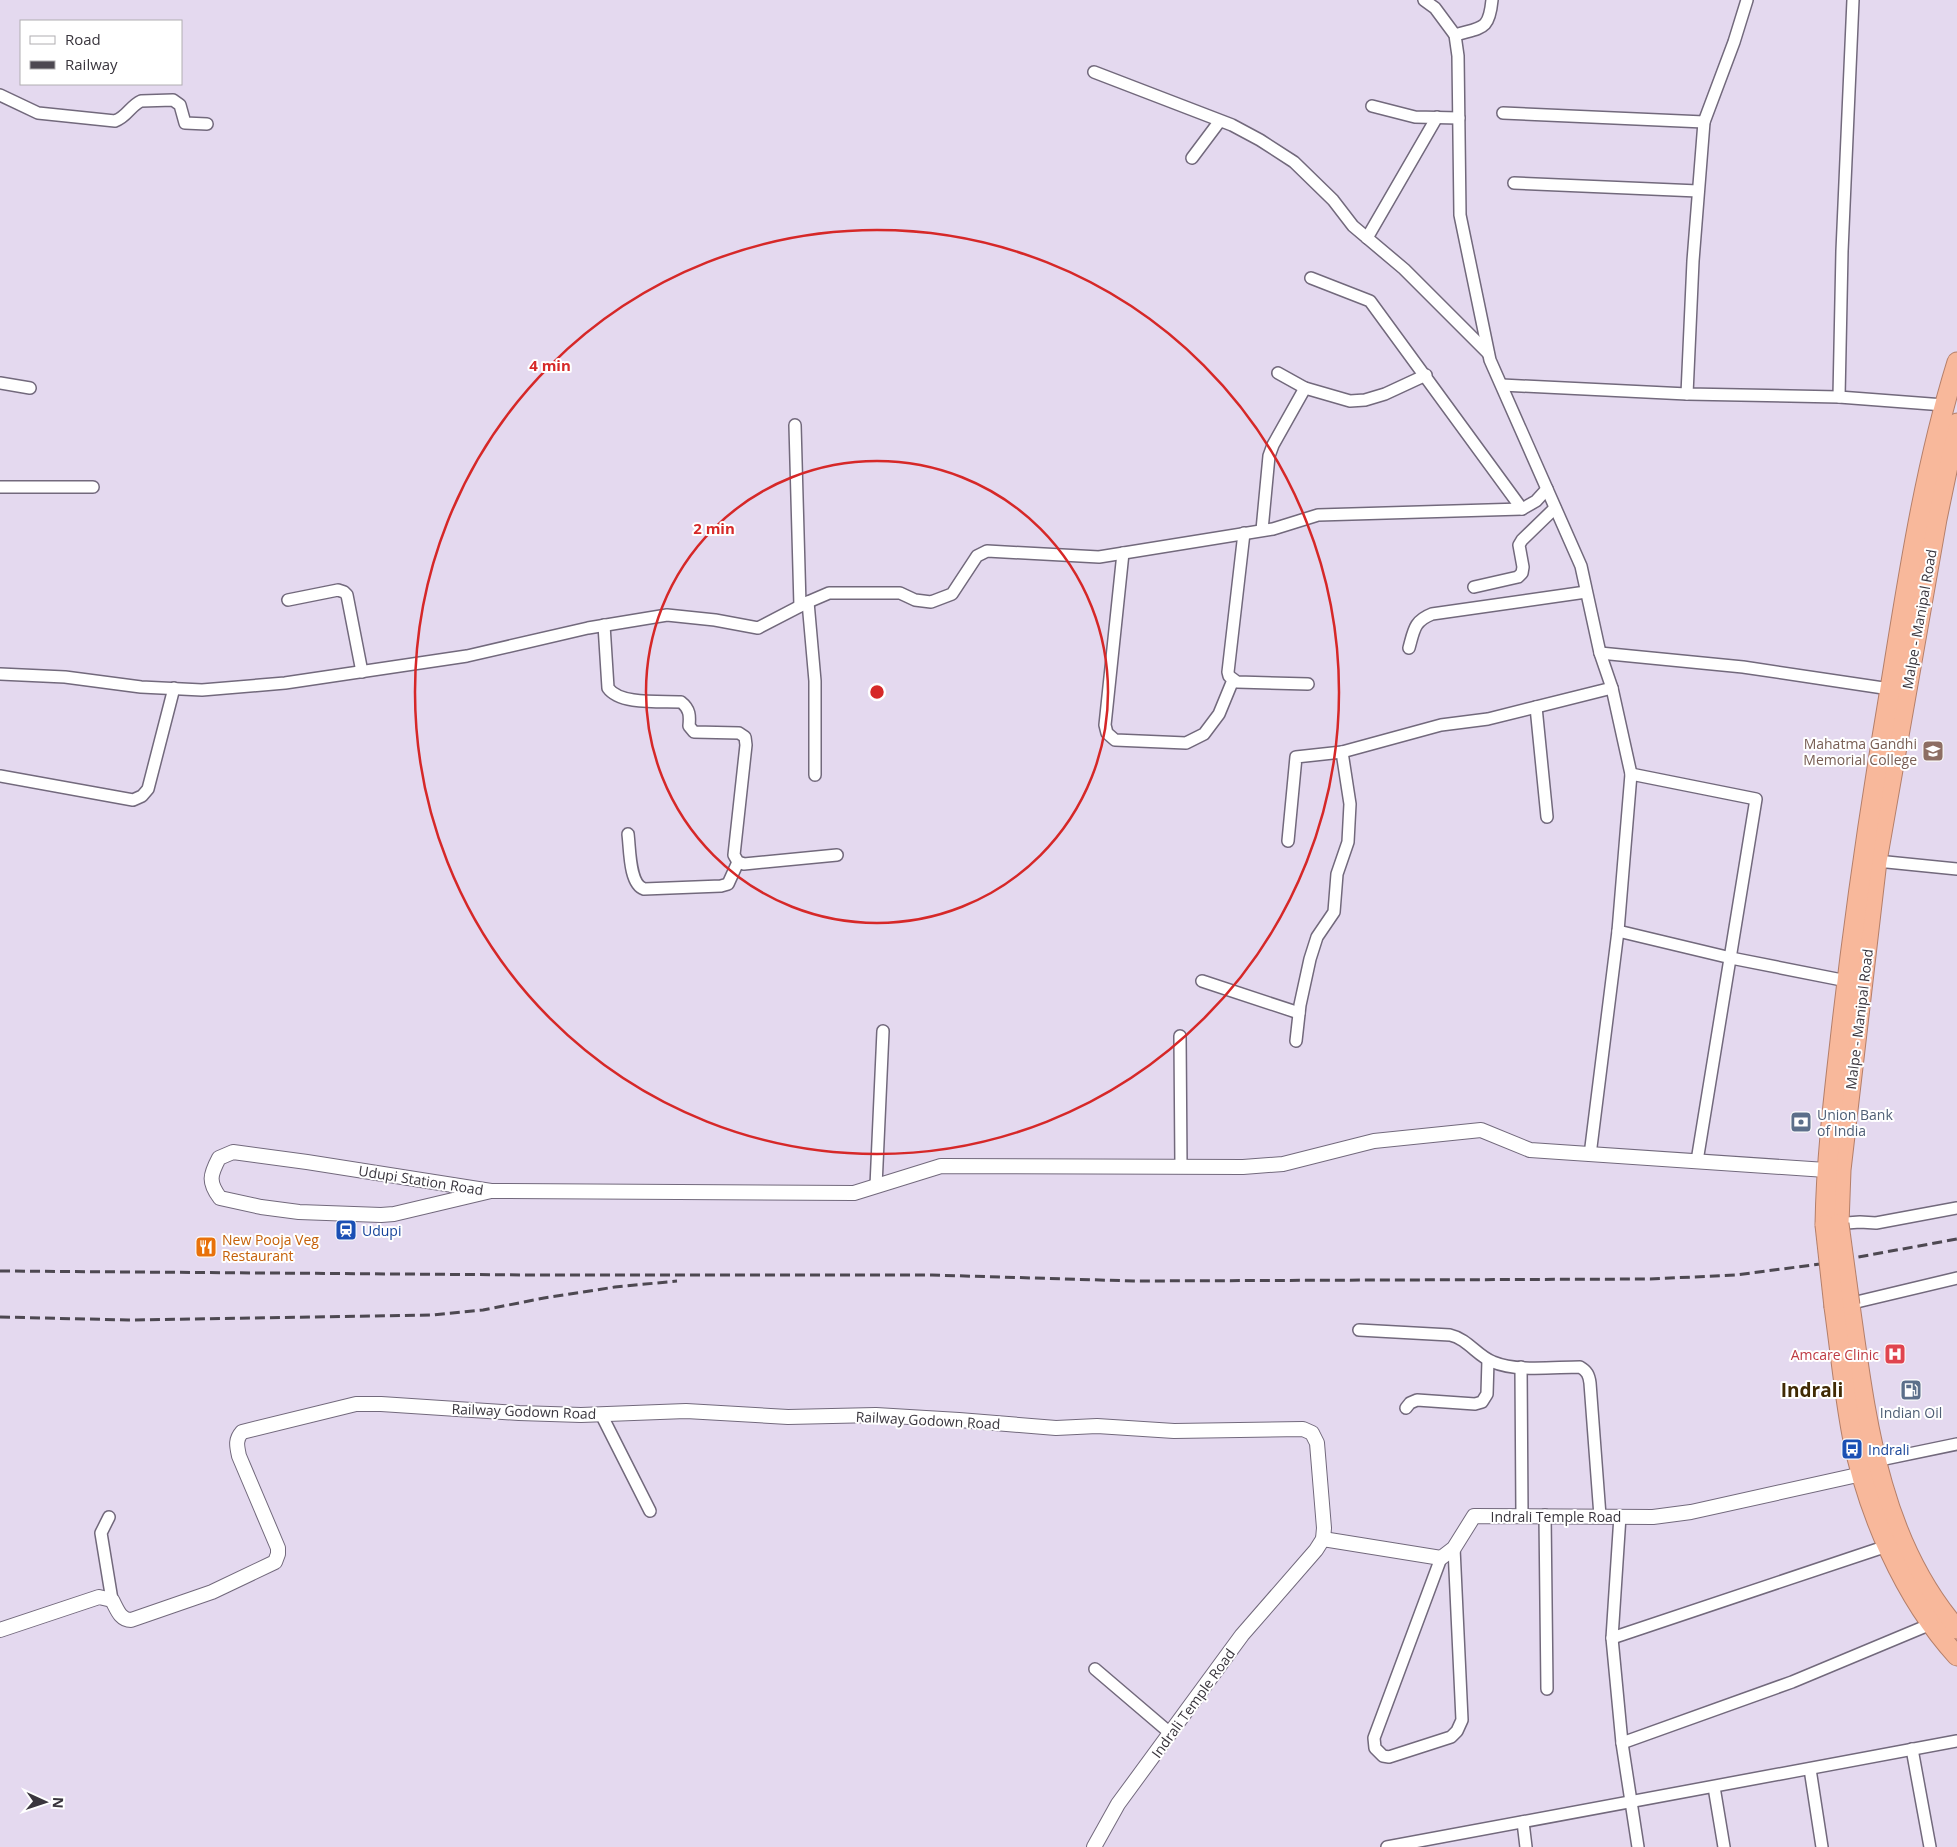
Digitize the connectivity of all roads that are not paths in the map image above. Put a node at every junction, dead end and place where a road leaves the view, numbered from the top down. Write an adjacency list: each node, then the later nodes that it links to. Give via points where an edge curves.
1 (1424, 0): 5 (street, via 1435,8)
2 (1492, 0): 5 (street, via 1490,18 1485,26)
3 (1747, 0): 13 (street)
4 (1853, 0): 29 (street)
5 (1455, 35): 11 (street)
6 (1094, 72): 12 (street)
7 (0, 95): 14 (street, via 38,113 115,121 141,101 174,100 180,105 185,123)
8 (1372, 106): 10 (street, via 1404,115)
9 (1503, 113): 13 (street)
10 (1436, 117): 11 (street); 18 (street)
11 (1459, 118): 20 (street, via 1460,214)
12 (1219, 122): 15 (street); 18 (street, via 1232,125 1294,162)
13 (1704, 122): 17 (street)
14 (207, 124)
15 (1192, 158)
16 (1514, 183): 17 (street)
17 (1698, 190): 28 (street)
18 (1367, 238): 20 (street, via 1404,269)
19 (1311, 278): 23 (street, via 1370,301)
20 (1489, 353): 25 (street)
21 (1957, 362): 30 (highway, Malpe - Manipal Road)
22 (1278, 373): 27 (street)
23 (1426, 376): 27 (street, via 1365,400 1350,401); 36 (street)
24 (0, 383): 26 (street)
25 (1502, 385): 28 (street); 35 (street)
26 (30, 388)
27 (1305, 388): 38 (street, via 1269,456)
28 (1687, 394): 29 (street)
29 (1839, 397): 30 (street)
30 (1944, 404): 46 (highway, Malpe - Manipal Road, via 1918,522)
31 (1957, 423): 46 (highway, Malpe - Manipal Road)
32 (795, 424): 44 (street)
33 (0, 487): 34 (street)
34 (93, 487)
35 (1547, 489): 36 (street, via 1536,501); 37 (street)
36 (1522, 508): 38 (street, via 1318,515)
37 (1555, 508): 41 (street, via 1519,545 1523,567 1518,577); 42 (street, via 1581,566)
38 (1262, 530): 39 (street)
39 (1244, 533): 40 (street); 51 (street, via 1228,672)
40 (1122, 553): 44 (street, via 1099,557 987,551 978,556 952,594 931,602 915,600 900,593 857,592 829,593); 51 (street, via 1105,725 1107,732 1115,740 1186,743 1204,734 1212,725)
41 (1474, 587)
42 (1586, 592): 47 (street, via 1432,614 1416,624); 48 (street)
43 (288, 600): 49 (street, via 338,590 344,592)
44 (804, 604): 45 (street, via 758,628 667,615); 59 (street, via 815,681)
45 (604, 625): 49 (street, via 467,656); 66 (street, via 608,688 612,694 622,699 680,702 690,714 689,726 694,732 739,733 745,737 734,855)
46 (1907, 638): 55 (highway, Malpe - Manipal Road); 65 (highway, Malpe - Manipal Road)
47 (1409, 648)
48 (1600, 653): 54 (street); 55 (street, via 1743,667)
49 (362, 672): 53 (street, via 286,683 202,690)
50 (0, 674): 53 (street)
51 (1233, 680): 52 (street)
52 (1308, 684)
53 (174, 688): 60 (street, via 148,789 142,796 133,800)
54 (1612, 688): 56 (street); 58 (street)
55 (1890, 689): 71 (highway, Malpe - Manipal Road)
56 (1536, 707): 57 (street, via 1441,726); 61 (street)
57 (1342, 752): 63 (street, via 1296,757); 72 (street, via 1350,804 1348,842 1337,874 1334,912 1317,937)
58 (1631, 774): 68 (street); 69 (street, via 1756,798)
59 (815, 775)
60 (0, 776)
61 (1547, 817)
62 (628, 834): 66 (street, via 634,880 638,887 644,889 722,886 728,884)
63 (1288, 841)
64 (837, 855): 66 (street)
65 (1877, 861): 67 (street); 83 (highway, Malpe - Manipal Road)
66 (738, 862)
67 (1957, 869)
68 (1618, 931): 69 (street); 76 (street)
69 (1731, 958): 71 (street); 77 (street)
70 (1202, 981): 72 (street)
71 (1847, 981): 79 (highway, Malpe - Manipal Road)
72 (1299, 1012): 75 (street)
73 (883, 1031): 80 (street)
74 (1180, 1036): 78 (street)
75 (1296, 1041)
76 (1590, 1155): 77 (street); 78 (street, via 1530,1150 1481,1130 1374,1141 1284,1164 1243,1168)
77 (1697, 1161): 79 (street)
78 (1181, 1167): 80 (street, via 941,1166)
79 (1826, 1170): 83 (highway, Malpe - Manipal Road)
80 (876, 1186): 81 (street, via 854,1193)
81 (491, 1191): 81 (street, Udupi Station Road, via 394,1214 299,1212 220,1198 212,1186 212,1171 219,1158 233,1152)
82 (1957, 1208): 83 (street, via 1876,1223)
83 (1832, 1224): 85 (highway, Malpe - Manipal Road, bridge)
84 (1957, 1278): 85 (street)
85 (1842, 1306): 92 (highway, Malpe - Manipal Road, via 1864,1404)
86 (1359, 1330): 87 (street, via 1459,1337)
87 (1488, 1360): 88 (street); 89 (street, via 1487,1394 1482,1402 1417,1400)
88 (1521, 1367): 94 (street); 96 (street, via 1580,1367 1589,1375)
89 (1406, 1408)
90 (600, 1414): 93 (street); 99 (street, Railway Godown Road, via 686,1411 788,1417 876,1415 1056,1428 1097,1426 1174,1431 1303,1429 1312,1433 1317,1443); 104 (street, Railway Godown Road, via 356,1404 242,1432 236,1443 239,1456 278,1548 275,1562 212,1592 132,1620 121,1616)
91 (1957, 1444): 92 (street, Indrali Temple Road)
92 (1869, 1468): 97 (street, Indrali Temple Road, via 1691,1512); 100 (highway); 103 (highway, Malpe - Manipal Road, via 1904,1542)
93 (650, 1511)
94 (1522, 1515): 95 (street, Indrali Temple Road); 101 (street, Indrali Temple Road, via 1474,1516)
95 (1545, 1515): 96 (street, Indrali Temple Road); 111 (street)
96 (1600, 1516): 97 (street, Indrali Temple Road)
97 (1620, 1516): 108 (street)
98 (109, 1517): 104 (street, via 101,1533)
99 (1323, 1539): 102 (street); 112 (street, Indrali Temple Road, via 1242,1635)
100 (1887, 1546): 103 (highway); 108 (street)
101 (1454, 1548): 102 (street, Indrali Temple Road); 102 (street, via 1462,1720 1450,1737 1389,1757 1383,1756 1375,1748 1374,1738)
102 (1441, 1558)
103 (1916, 1584): 105 (highway); 106 (highway, Malpe - Manipal Road)
104 (112, 1600): 107 (street, via 99,1597)
105 (1931, 1624): 109 (highway); 114 (street, via 1792,1682)
106 (1957, 1629)
107 (0, 1630)
108 (1612, 1638): 114 (street)
109 (1957, 1656)
110 (1095, 1669): 112 (street)
111 (1547, 1689)
112 (1170, 1733): 121 (street, Indrali Temple Road, via 1118,1804)
113 (1957, 1741): 115 (street)
114 (1622, 1743): 118 (street)
115 (1912, 1749): 116 (street); 127 (street)
116 (1810, 1769): 117 (street); 126 (street)
117 (1714, 1787): 118 (street); 125 (street)
118 (1632, 1802): 119 (street); 124 (street)
119 (1522, 1822): 120 (street); 123 (street)
120 (1408, 1845): 122 (street)
121 (1094, 1847)
122 (1387, 1847)
123 (1526, 1847)
124 (1638, 1847)
125 (1724, 1847)
126 (1822, 1847)
127 (1930, 1847)

